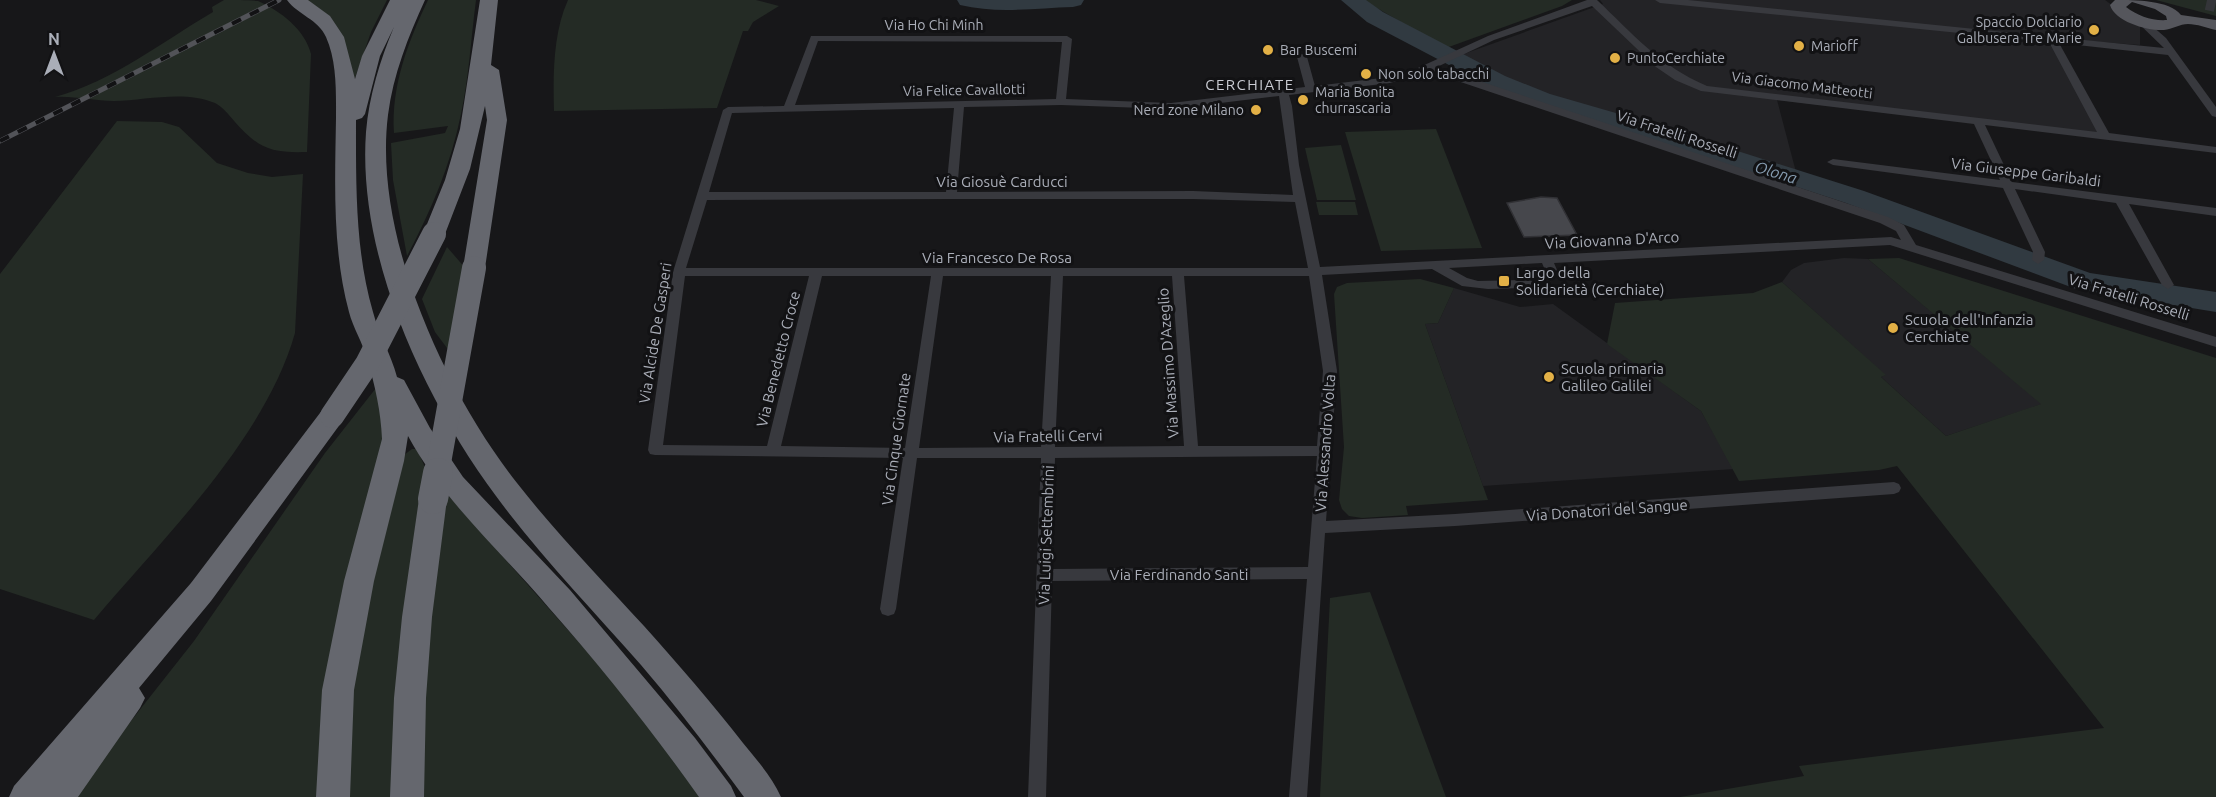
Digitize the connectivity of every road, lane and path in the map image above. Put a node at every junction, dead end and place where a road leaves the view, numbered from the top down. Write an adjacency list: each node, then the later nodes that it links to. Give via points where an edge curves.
1 (296, 0): 27 (highway, via 324,20 339,50 346,82)
2 (399, 0): 27 (highway, via 371,56)
3 (416, 0): 64 (highway, via 389,68 376,133 387,233 419,339 465,428 503,483 693,705)
4 (489, 0): 13 (highway)
5 (1660, 0): 12 (street)
6 (2139, 0): 10 (main road, via 2153,3)
7 (1593, 1): 16 (street, Via Felice Cavallotti); 24 (street, Via Giacomo Matteotti, via 1660,65 1705,88)
8 (2118, 2): 10 (main road, via 2124,13 2141,21)
9 (2216, 19): 10 (main road)
10 (2167, 24): 11 (main road, via 2194,20); 14 (street)
11 (2216, 25)
12 (2053, 41): 14 (street); 25 (street)
13 (484, 42): 57 (highway, bridge, via 466,148 434,234 371,355 332,416); 62 (highway, bridge, via 497,120 417,617)
14 (2172, 52): 23 (street)
15 (1302, 57): 17 (street)
16 (1427, 67): 17 (street, Via Felice Cavallotti, via 1390,80); 35 (street, Via Fratelli Rosselli, via 1884,220 1899,228)
17 (1311, 90): 18 (street, Via Felice Cavallotti)
18 (1283, 93): 19 (street, Via Felice Cavallotti, via 1156,106); 32 (street, Via Alessandro Volta)
19 (1061, 102): 20 (street, Via Felice Cavallotti); 22 (street, Via Ho Chi Minh, via 1067,39 813,38)
20 (959, 105): 22 (street, Via Felice Cavallotti); 31 (street)
21 (728, 110): 22 (street, Via Felice Cavallotti); 30 (street, Via Alcide De Gasperi)
22 (788, 110)
23 (2216, 114)
24 (1978, 121): 25 (street, Via Giacomo Matteotti); 29 (street)
25 (2105, 136): 26 (street)
26 (2216, 150)
27 (344, 161): 47 (highway, via 354,276 362,313)
28 (1833, 162): 29 (street, Via Giuseppe Garibaldi)
29 (2008, 185): 33 (street, Via Giuseppe Garibaldi); 37 (street, via 2039,252)
30 (704, 196): 31 (street, Via Giosuè Carducci); 39 (street, Via Alcide De Gasperi)
31 (951, 196): 32 (street, Via Giosuè Carducci, via 1193,195)
32 (1301, 199): 40 (street, Via Alessandro Volta)
33 (2120, 199): 34 (street, Via Giuseppe Garibaldi); 45 (street)
34 (2216, 212)
35 (1910, 245): 36 (street, Via Giovanna D'Arco, via 1879,240); 46 (street, Via Fratelli Rosselli)
36 (1547, 260): 38 (street, Via Giovanna D'Arco); 38 (street, via 1551,270 1547,278 1519,283 1470,284)
37 (2038, 260)
38 (1437, 267): 40 (street, Via Giovanna D'Arco)
39 (679, 272): 43 (street, Via Francesco De Rosa); 49 (street, Via Alcide De Gasperi, via 655,450)
40 (1314, 272): 42 (street, Via Francesco De Rosa); 50 (street, Via Alessandro Volta, via 1330,371)
41 (1057, 273): 42 (street, Via Francesco De Rosa); 44 (street, Via Francesco De Rosa); 52 (street, Via Luigi Settembrini)
42 (1178, 273): 48 (street, Via Massimo D'Azeglio)
43 (816, 274): 44 (street, Via Francesco De Rosa); 49 (street, Via Benedetto Croce)
44 (937, 274): 51 (street, Via Cinque Giornate)
45 (2168, 285)
46 (2216, 342)
47 (380, 359): 61 (highway, via 394,439 343,660); 63 (highway, via 420,434 453,484 560,599)
48 (1191, 450): 50 (street, Via Fratelli Cervi); 52 (street, Via Fratelli Cervi)
49 (772, 451): 51 (street, Via Fratelli Cervi)
50 (1324, 451): 54 (street, Via Alessandro Volta)
51 (911, 453): 52 (street, Via Fratelli Cervi); 58 (street, Via Cinque Giornate)
52 (1048, 453): 56 (street, Via Luigi Settembrini)
53 (1894, 488): 54 (street, Via Donatori del Sangue, via 1467,520)
54 (1319, 527): 55 (street, Via Alessandro Volta)
55 (1313, 573): 56 (street, Via Ferdinando Santi); 66 (street, Via Alessandro Volta)
56 (1045, 575): 65 (street, Via Luigi Settembrini)
57 (201, 592): 59 (highway); 60 (highway)
58 (888, 609)
59 (26, 797)
60 (57, 797)
61 (333, 797)
62 (407, 797)
63 (719, 797)
64 (764, 797)
65 (1037, 797)
66 (1298, 797)

